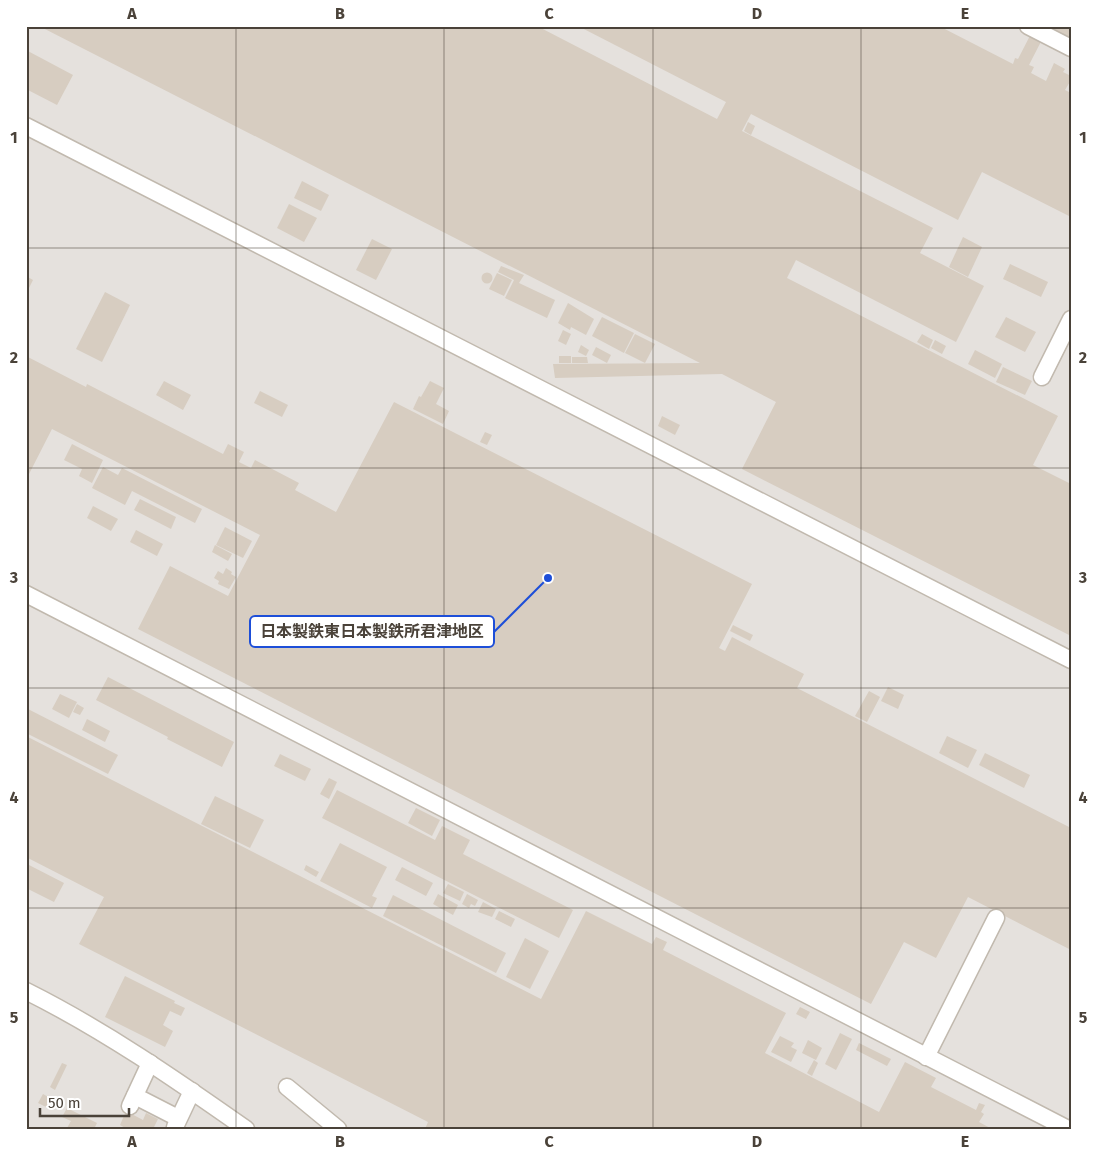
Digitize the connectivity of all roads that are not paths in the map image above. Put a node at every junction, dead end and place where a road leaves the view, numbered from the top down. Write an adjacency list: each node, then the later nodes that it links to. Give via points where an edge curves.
1 (1028, 26): 2 (lane)
2 (1071, 48)
3 (26, 126): 7 (lane)
4 (1071, 319): 5 (lane)
5 (1042, 377)
6 (26, 594): 10 (lane)
7 (1071, 660)
8 (996, 918): 10 (lane)
9 (26, 991): 11 (lane, via 66,1011)
10 (926, 1057): 17 (lane)
11 (150, 1062): 13 (lane); 14 (lane, via 133,1101)
12 (287, 1086): 16 (lane)
13 (192, 1091): 14 (lane); 15 (lane)
14 (176, 1124)
15 (246, 1129)
16 (338, 1129)
17 (1068, 1129)

